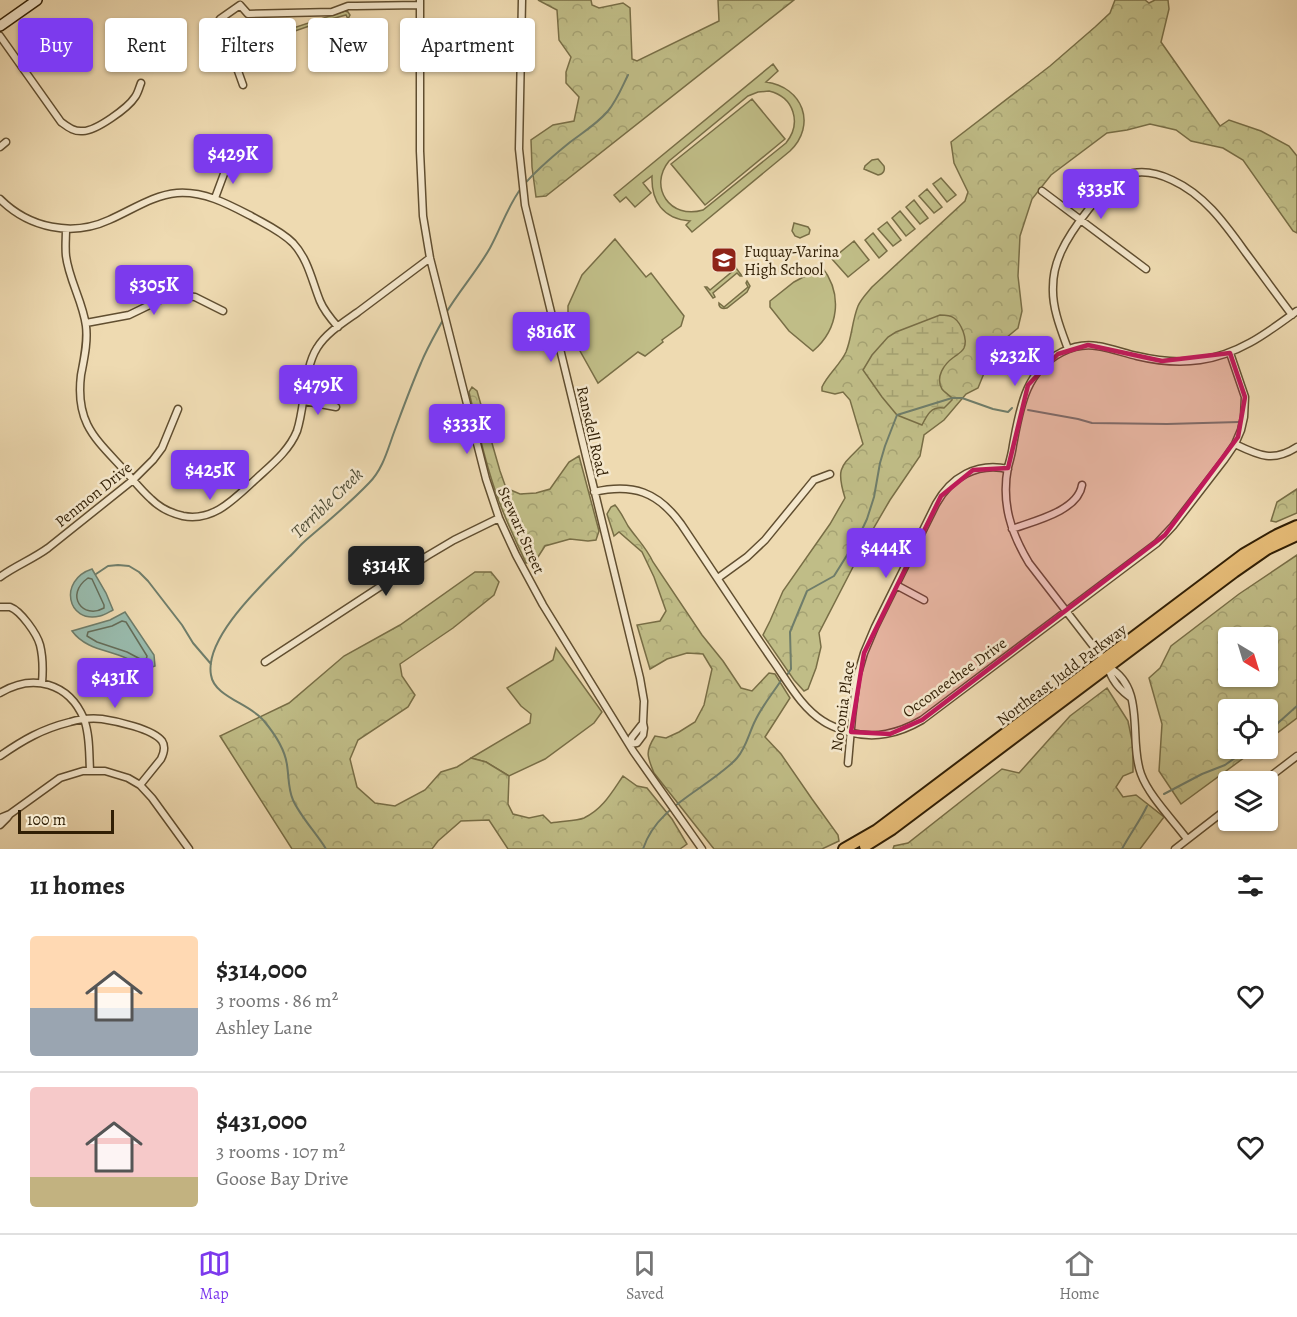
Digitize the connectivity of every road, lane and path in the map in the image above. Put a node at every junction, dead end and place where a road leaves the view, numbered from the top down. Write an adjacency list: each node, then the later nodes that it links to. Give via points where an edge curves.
1 (37, 0): 5 (main road)
2 (522, 0): 32 (street, Ransdell Road, via 519,149 525,206)
3 (240, 2): 4 (street, via 248,14 332,12 348,6); 8 (street, via 216,26 218,38)
4 (419, 2): 15 (street, Stewart Street, via 422,202)
5 (0, 26)
6 (0, 36): 7 (street, via 61,122 72,129 93,129 127,106)
7 (141, 83)
8 (243, 85)
9 (228, 163): 11 (street)
10 (1042, 191): 13 (street)
11 (215, 198): 14 (street, via 189,193 167,195 98,224); 20 (street, via 293,243 305,260 323,307)
12 (0, 199): 14 (street, via 35,222)
13 (1082, 220): 16 (street); 18 (street, via 1109,185 1124,176 1148,172 1164,177 1199,197 1218,215); 21 (street, via 1063,249 1054,280 1056,314)
14 (66, 229): 19 (street, via 66,259)
15 (430, 258): 20 (street); 33 (street, Stewart Street)
16 (1146, 268)
17 (223, 311): 19 (street, via 195,297 177,295 129,315)
18 (1294, 313): 22 (street)
19 (86, 323): 30 (street, via 79,394 84,419 94,437)
20 (338, 327): 23 (street, via 317,349)
21 (1068, 349): 22 (street, via 1096,345 1162,361 1202,360); 28 (street, via 1048,360 1028,385)
22 (1230, 353): 26 (street, Occoneechee Drive, via 1245,397 1244,417)
23 (304, 401): 24 (street); 30 (street, via 296,432 287,448 235,498 214,512 194,517 173,513 152,500)
24 (336, 407)
25 (178, 409): 30 (street, Penmon Drive, via 162,448)
26 (1235, 444): 27 (street, via 1271,457); 42 (street, Occoneechee Drive, via 1165,535)
27 (1297, 447)
28 (1008, 469): 35 (street, via 1006,500); 39 (street, Noconia Place, via 994,466 973,470 947,488)
29 (830, 474): 38 (street, via 814,480 765,540)
30 (133, 480): 37 (street, Penmon Drive, via 48,548)
31 (1082, 485): 35 (street, via 1078,497 1069,504)
32 (594, 492): 38 (street, Occoneechee Drive, via 633,489 660,501 677,518); 49 (street, Ransdell Road, via 644,701 643,723)
33 (499, 519): 43 (street, via 427,556); 49 (street, Stewart Street, via 538,597)
34 (1297, 526): 44 (highway, Northeast Judd Parkway, via 1244,554)
35 (1012, 529): 42 (street, via 1029,563)
36 (1297, 534): 44 (highway, Northeast Judd Parkway, via 1266,549)
37 (0, 577)
38 (718, 578): 48 (street, Occoneechee Drive, via 807,709 825,723)
39 (896, 585): 40 (street); 48 (street, Noconia Place, via 860,665)
40 (924, 600)
41 (0, 607): 45 (street, via 17,612 36,636)
42 (1067, 612): 44 (street); 48 (street, Occoneechee Drive, via 911,727 879,736)
43 (265, 662)
44 (1106, 664): 60 (street, via 1111,677 1130,697 1143,778); 63 (highway, Northeast Judd Parkway, via 877,830); 64 (highway, Northeast Judd Parkway, via 892,829)
45 (42, 683): 46 (street, via 20,683); 47 (street, via 71,698)
46 (0, 693)
47 (84, 719): 50 (street, via 36,733); 53 (street); 55 (street, via 135,727 161,740 164,754)
48 (851, 732): 52 (street, Noconia Place)
49 (629, 744): 62 (street, Stewart Street)
50 (0, 756)
51 (1297, 756): 54 (street)
52 (848, 764)
53 (90, 770): 55 (street, via 115,773); 56 (street, via 60,778)
54 (1277, 771)
55 (140, 785): 61 (street)
56 (10, 814): 58 (street); 59 (street)
57 (1218, 816): 60 (street)
58 (0, 818)
59 (0, 825)
60 (1187, 839): 65 (street)
61 (188, 849)
62 (702, 849)
63 (844, 849)
64 (860, 849)
65 (1175, 849)

